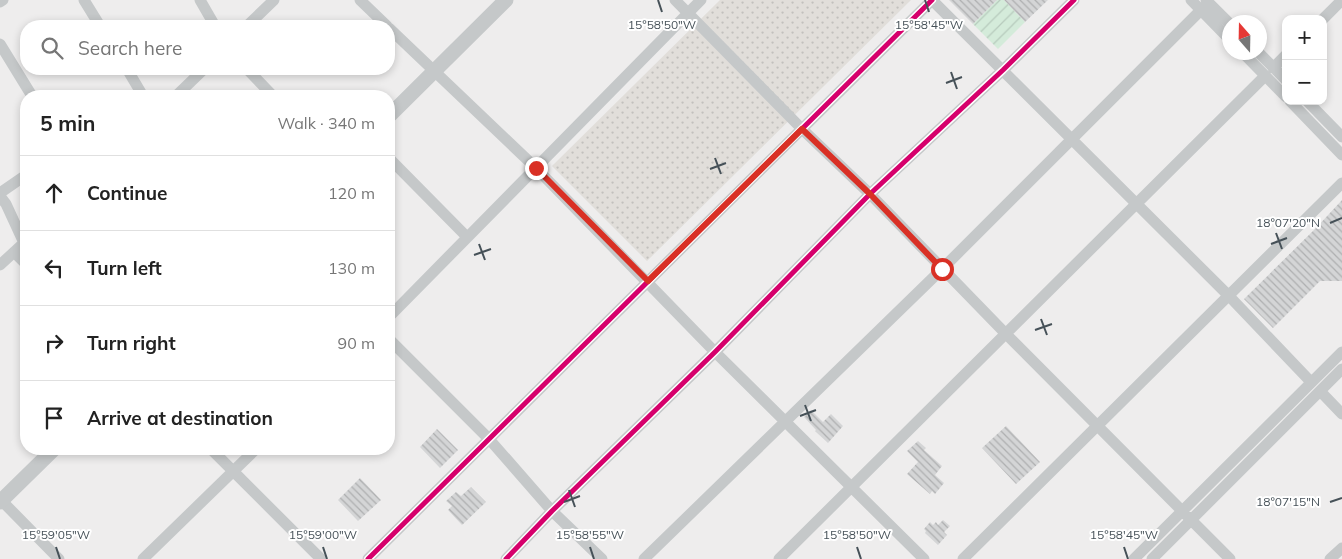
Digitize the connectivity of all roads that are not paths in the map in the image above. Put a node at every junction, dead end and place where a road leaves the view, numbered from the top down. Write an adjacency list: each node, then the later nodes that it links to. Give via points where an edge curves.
1 (3, 0): 12 (street)
2 (84, 0): 18 (street)
3 (200, 0): 19 (street)
4 (274, 0): 20 (street)
5 (360, 0): 21 (street)
6 (675, 0): 15 (street)
7 (701, 0): 15 (street)
8 (932, 0): 28 (street); 43 (street)
9 (1074, 0): 28 (street)
10 (1190, 0): 14 (street)
11 (1342, 0): 16 (street)
12 (0, 2)
13 (500, 2): 29 (street)
14 (1203, 5): 17 (street); 22 (street); 45 (street)
15 (688, 13): 43 (street); 48 (street)
16 (1327, 15)
17 (1222, 18)
18 (96, 20)
19 (212, 20)
20 (253, 20)
21 (381, 20)
22 (1222, 30)
23 (395, 34): 29 (street)
24 (0, 44): 35 (street)
25 (1282, 59): 30 (street)
26 (1253, 60): 30 (street)
27 (1262, 60): 30 (street)
28 (1002, 70): 45 (street); 51 (street)
29 (434, 72): 42 (street); 48 (street)
30 (1269, 72): 34 (street); 39 (street); 53 (street)
31 (131, 75): 36 (street)
32 (198, 75): 37 (street)
33 (253, 75): 38 (street)
34 (1282, 78)
35 (28, 90)
36 (139, 90)
37 (182, 90)
38 (267, 90)
39 (1282, 91)
40 (1294, 105): 46 (street)
41 (1311, 105): 44 (street)
42 (395, 110)
43 (802, 129): 51 (street); 61 (street)
44 (1342, 137)
45 (1071, 139): 53 (street); 60 (street)
46 (1342, 155)
47 (395, 164): 55 (street)
48 (536, 168): 55 (street); 61 (street)
49 (20, 180): 52 (street)
50 (1342, 183): 62 (street)
51 (870, 194): 60 (street); 66 (street)
52 (0, 195): 54 (street)
53 (1136, 204): 62 (street); 64 (street)
54 (20, 232)
55 (467, 237): 63 (street)
56 (20, 247): 57 (street)
57 (14, 252): 58 (street); 59 (street)
58 (20, 258)
59 (0, 265)
60 (942, 269): 64 (street); 72 (street)
61 (648, 281): 66 (street); 74 (street)
62 (1228, 296): 69 (street); 73 (street)
63 (395, 311)
64 (1005, 333): 73 (street); 79 (street)
65 (395, 346): 74 (street)
66 (715, 352): 72 (street); 81 (street)
67 (1342, 352): 69 (street)
68 (1342, 369): 70 (street)
69 (1311, 382): 82 (street)
70 (1320, 391): 71 (street); 83 (street)
71 (1342, 414)
72 (786, 421): 79 (street); 91 (street)
73 (1097, 426): 82 (street); 94 (street)
74 (489, 439): 81 (street); 88 (street)
75 (48, 455): 80 (street)
76 (217, 455): 78 (street)
77 (250, 455): 78 (street)
78 (234, 471): 86 (street); 87 (street)
79 (851, 486): 92 (street); 93 (street)
80 (0, 500): 85 (street)
81 (552, 511): 89 (street); 90 (street)
82 (1182, 511): 83 (street); 95 (street)
83 (1191, 520): 96 (street); 97 (street)
84 (1342, 548): 98 (street)
85 (59, 559)
86 (144, 559)
87 (321, 559)
88 (368, 559)
89 (506, 559)
90 (602, 559)
91 (644, 559)
92 (779, 559)
93 (924, 559)
94 (963, 559)
95 (1134, 559)
96 (1152, 559)
97 (1230, 559)
98 (1330, 559)

